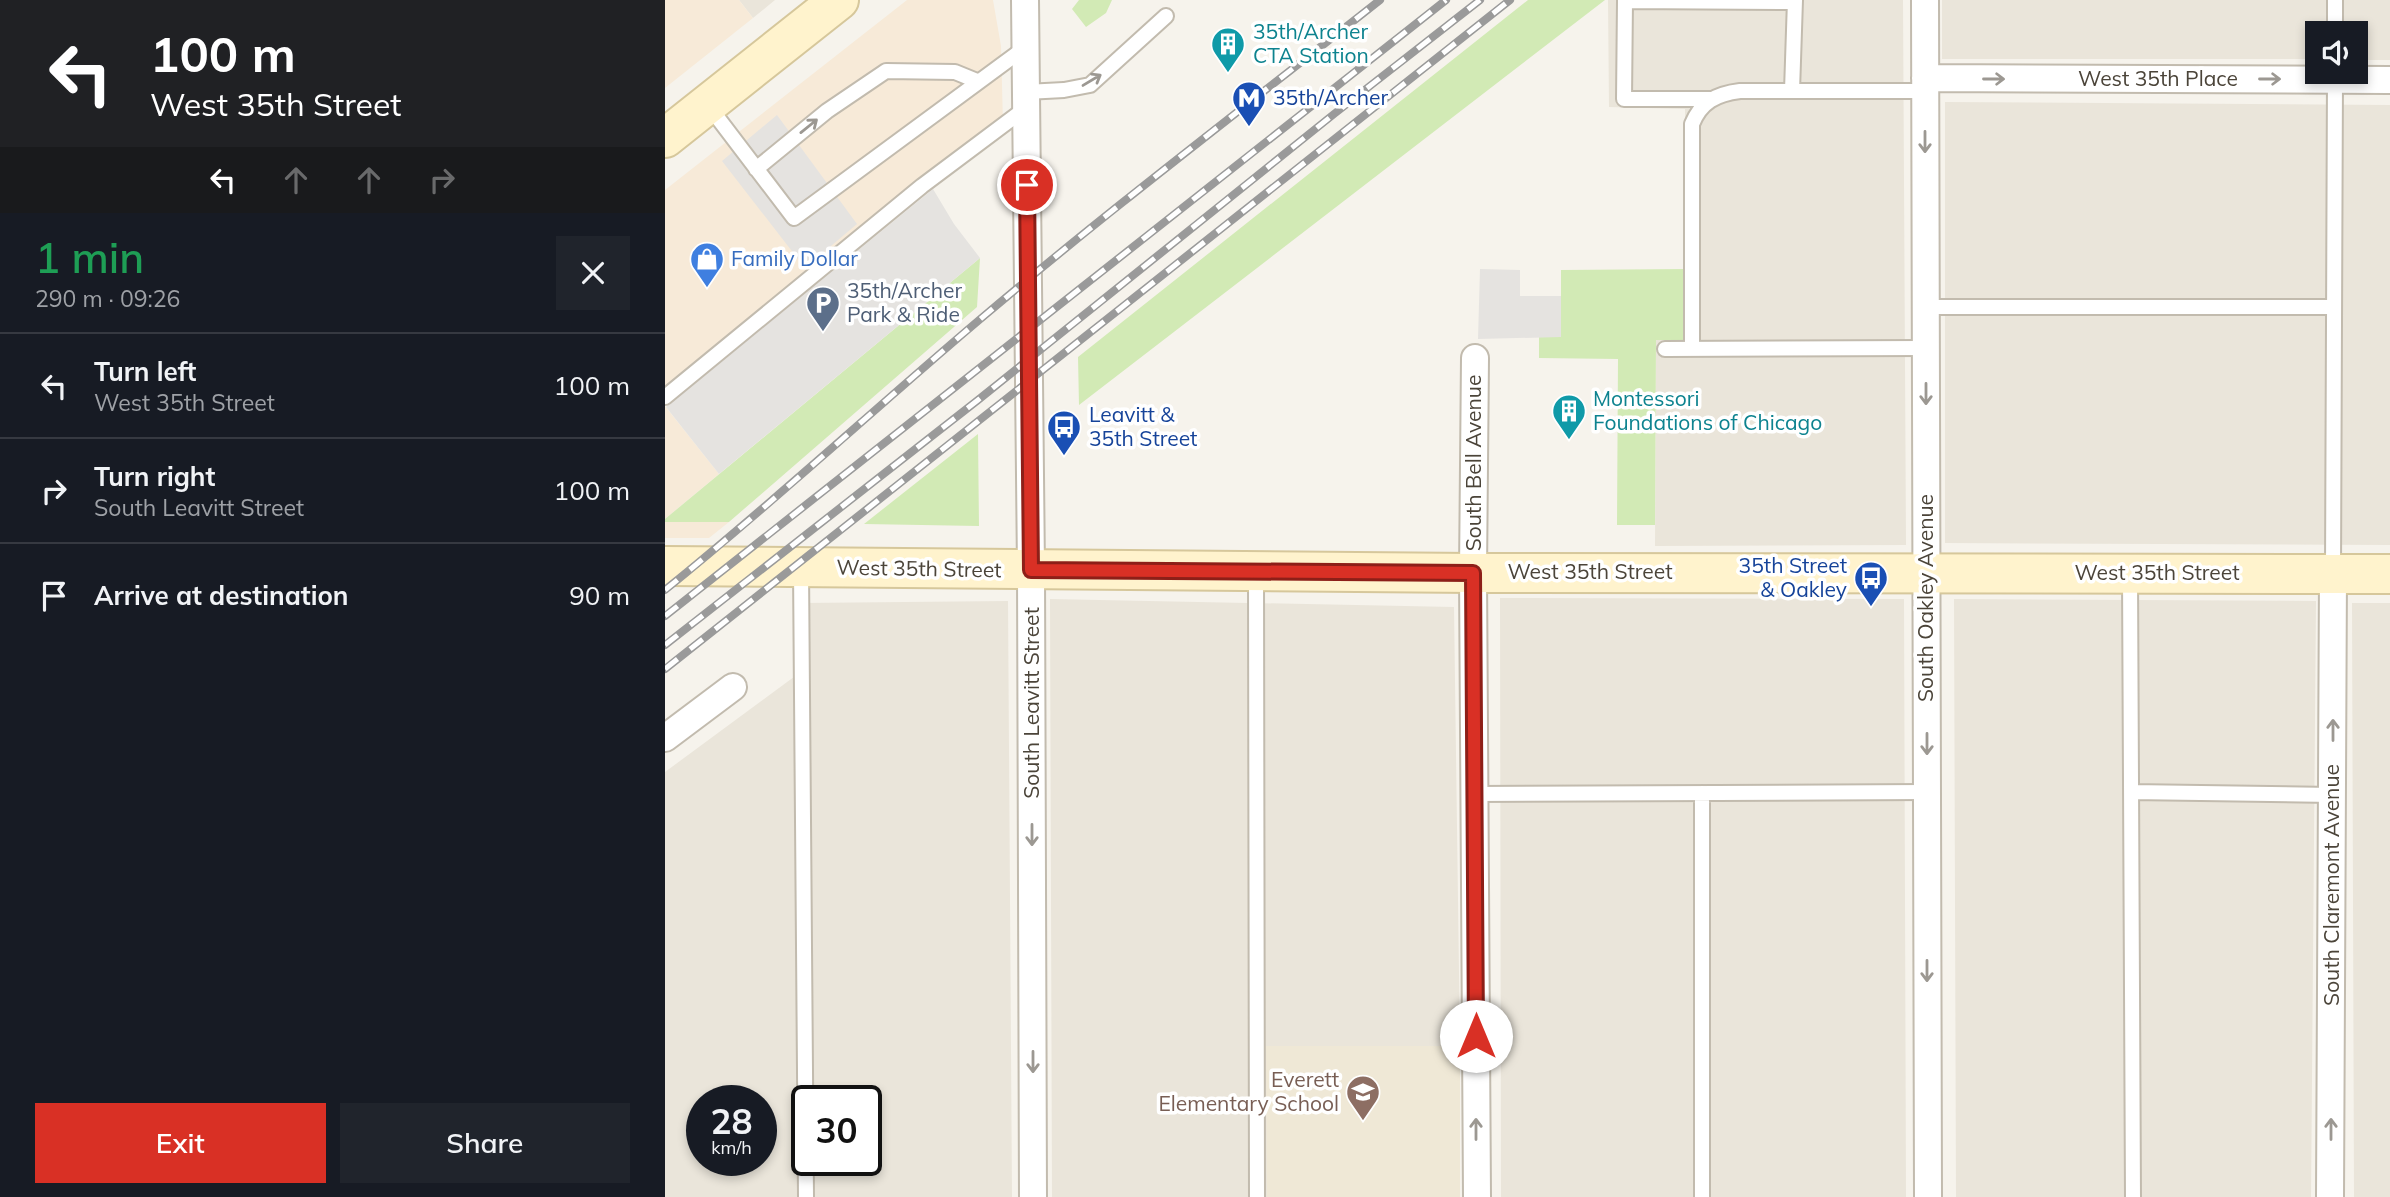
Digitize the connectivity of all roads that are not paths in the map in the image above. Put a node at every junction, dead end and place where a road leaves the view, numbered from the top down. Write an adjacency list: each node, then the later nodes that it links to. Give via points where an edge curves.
1 (839, 0): 18 (main road)
2 (1025, 0): 8 (street, South Leavitt Street)
3 (1925, 0): 14 (street, South Oakley Avenue)
4 (2335, 0): 7 (lane)
5 (1795, 1): 15 (lane); 16 (lane, via 1625,1 1624,99)
6 (1166, 16): 17 (lane, one-way to 6, via 1090,85)
7 (2335, 21)
8 (1026, 47): 12 (lane); 17 (street, South Leavitt Street)
9 (2305, 77): 14 (street, West 35th Place, one-way to 9)
10 (2368, 78): 11 (street, West 35th Place)
11 (2390, 80)
12 (978, 82): 20 (lane, one-way to 12, via 827,111 886,71 955,72); 20 (lane, via 794,218)
13 (2335, 84): 22 (lane)
14 (1925, 85): 15 (lane); 21 (street, South Oakley Avenue, one-way to 21)
15 (1793, 91): 16 (lane, via 1740,91)
16 (1710, 99): 24 (lane, via 1697,111 1692,124)
17 (1026, 100): 27 (lane); 30 (street, South Leavitt Street)
18 (707, 104): 19 (main road); 20 (lane)
19 (665, 138)
20 (756, 169)
21 (1926, 307): 22 (lane); 25 (street, South Oakley Avenue)
22 (2335, 307): 35 (lane)
23 (1665, 348): 24 (lane)
24 (1692, 348): 25 (lane)
25 (1926, 348): 33 (street, South Oakley Avenue, one-way to 33)
26 (1475, 358): 32 (street, South Bell Avenue)
27 (665, 397)
28 (665, 566): 29 (main road, West 35th Street)
29 (801, 568): 30 (main road, West 35th Street); 44 (lane)
30 (1031, 570): 31 (main road, West 35th Street); 45 (street, South Leavitt Street, one-way to 45)
31 (1256, 571): 32 (main road, West 35th Street); 46 (lane)
32 (1473, 573): 33 (main road, West 35th Street); 42 (street, South Bell Avenue)
33 (1926, 573): 34 (main road, West 35th Street); 39 (street, South Oakley Avenue, one-way to 39)
34 (2130, 573): 35 (main road, West 35th Street); 40 (lane)
35 (2333, 573): 36 (main road, West 35th Street); 43 (street, South Claremont Avenue, one-way to 35)
36 (2390, 574)
37 (733, 687): 38 (street)
38 (665, 738)
39 (1927, 792): 41 (lane); 49 (street, South Oakley Avenue, one-way to 49)
40 (2131, 792): 43 (lane); 50 (lane)
41 (1702, 793): 42 (lane); 48 (lane)
42 (1475, 794): 47 (street, South Bell Avenue, one-way to 42)
43 (2332, 794): 51 (street, South Claremont Avenue, one-way to 43)
44 (806, 1197)
45 (1033, 1197)
46 (1257, 1197)
47 (1477, 1197)
48 (1702, 1197)
49 (1928, 1197)
50 (2133, 1197)
51 (2330, 1197)

